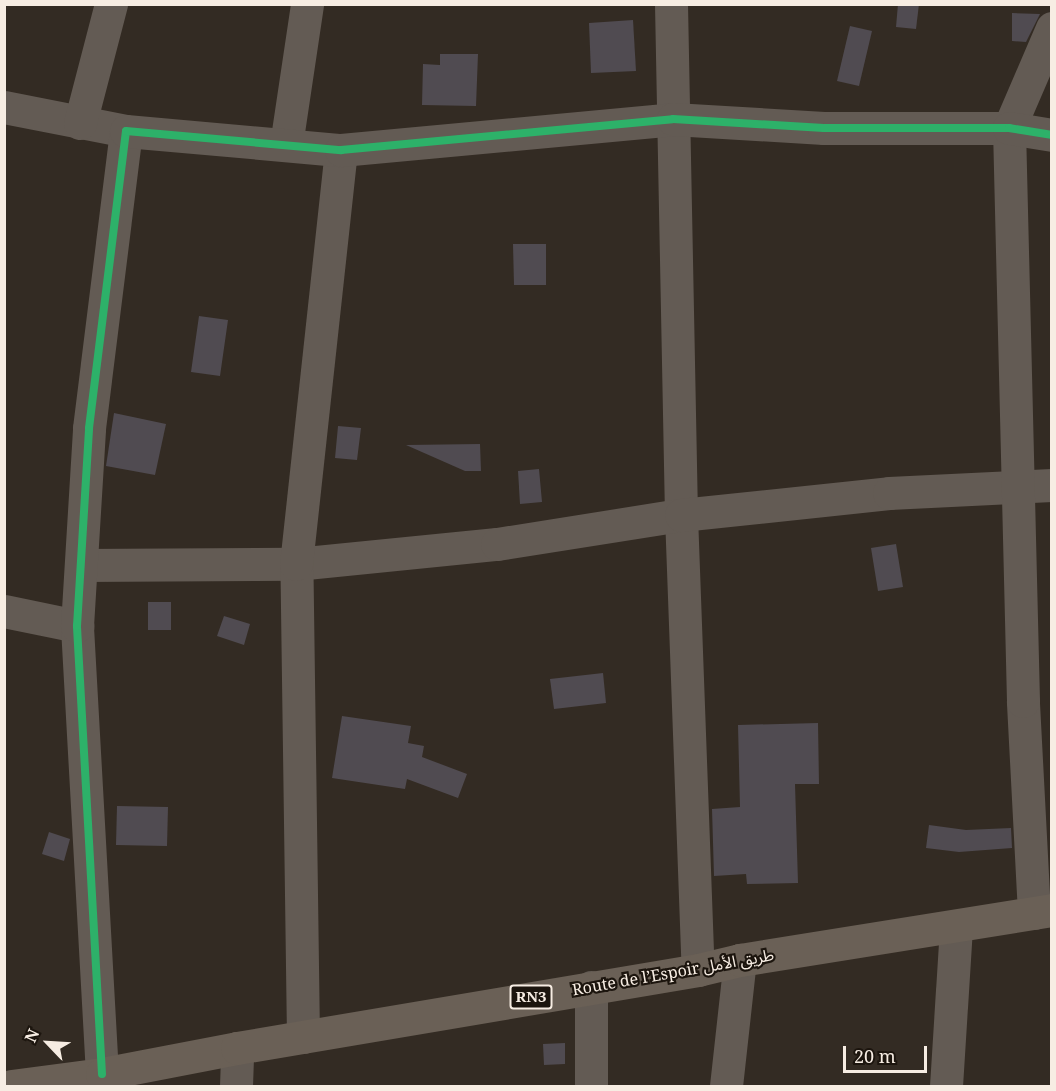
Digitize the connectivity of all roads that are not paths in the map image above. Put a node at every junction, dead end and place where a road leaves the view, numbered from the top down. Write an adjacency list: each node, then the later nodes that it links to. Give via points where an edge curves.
1 (111, 4): 7 (street)
2 (307, 4): 11 (street)
3 (671, 4): 6 (street)
4 (1052, 28): 8 (street)
5 (4, 107): 7 (street)
6 (674, 119): 8 (street, via 824,128); 12 (street); 15 (street)
7 (80, 123): 9 (street)
8 (1010, 128): 10 (street); 14 (street)
9 (126, 131): 11 (street); 17 (street, via 89,428)
10 (1052, 135)
11 (286, 145): 12 (street)
12 (341, 150): 16 (street)
13 (1052, 485): 14 (street)
14 (1016, 487): 15 (street, via 889,493); 20 (street, via 1023,701)
15 (681, 515): 16 (street, via 497,544); 23 (street)
16 (296, 564): 17 (street); 25 (street)
17 (81, 566): 19 (street)
18 (4, 611): 19 (street)
19 (77, 626): 27 (street)
20 (1043, 912): 21 (highway, Route de l’Espoir طريق الأمل / RN3)
21 (956, 926): 22 (highway, Route de l’Espoir طريق الأمل / RN3); 32 (street)
22 (740, 960): 23 (highway, Route de l’Espoir طريق الأمل / RN3); 31 (street)
23 (698, 970): 24 (highway, Route de l’Espoir طريق الأمل / RN3)
24 (591, 987): 25 (highway, Route de l’Espoir طريق الأمل / RN3); 30 (street)
25 (303, 1037): 26 (highway, Route de l’Espoir طريق الأمل / RN3)
26 (237, 1048): 27 (highway, Route de l’Espoir طريق الأمل / RN3); 29 (street)
27 (102, 1074): 28 (highway, Route de l’Espoir طريق الأمل / RN3)
28 (11, 1086)
29 (236, 1086)
30 (591, 1086)
31 (726, 1086)
32 (946, 1086)

